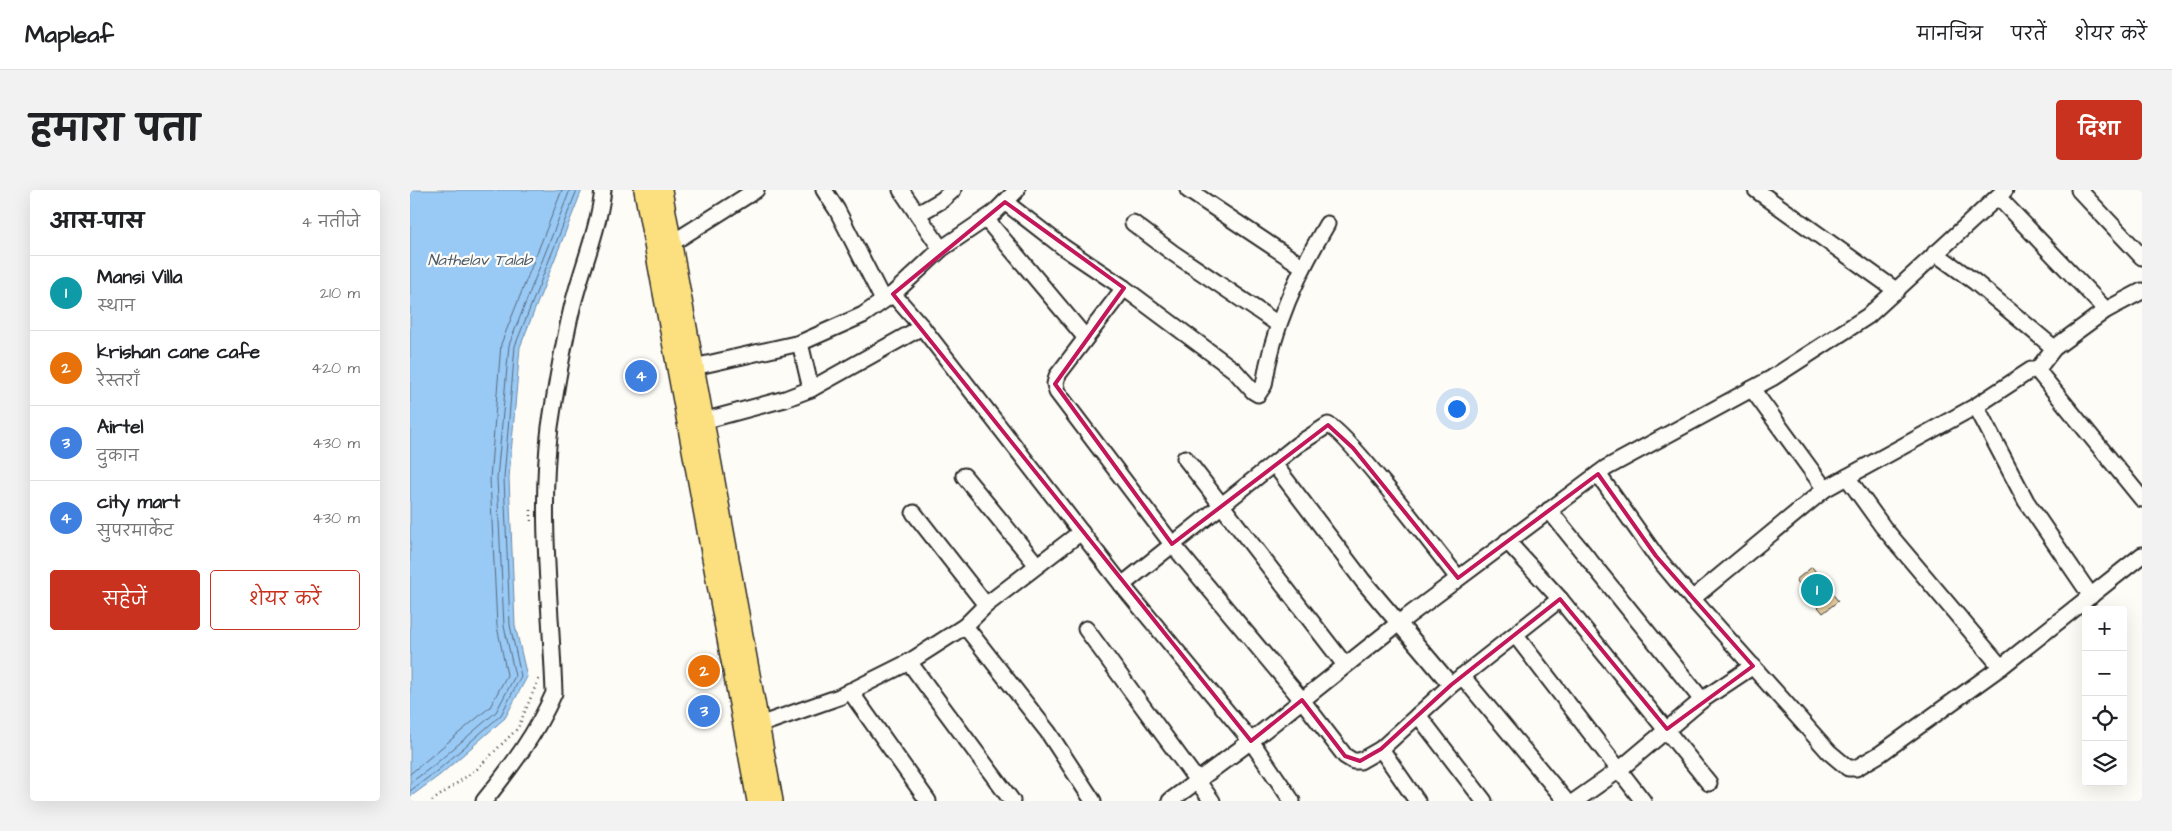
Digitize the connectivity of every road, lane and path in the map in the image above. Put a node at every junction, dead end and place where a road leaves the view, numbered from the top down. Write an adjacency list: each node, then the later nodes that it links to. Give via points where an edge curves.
1 (603, 190): 81 (street, via 599,220 572,307 550,426 544,484 554,693 521,754)
2 (644, 190): 20 (main road)
3 (662, 190): 18 (main road)
4 (756, 190): 18 (street)
5 (824, 190): 27 (street)
6 (901, 190): 14 (street)
7 (953, 190): 14 (street)
8 (1017, 190): 13 (street)
9 (1188, 190): 23 (street)
10 (1756, 190): 25 (street)
11 (2079, 190): 22 (street)
12 (2001, 193): 21 (street); 28 (street)
13 (1005, 202): 15 (street); 24 (street, via 1062,247)
14 (918, 214): 19 (street)
15 (986, 219): 19 (street); 31 (street)
16 (1133, 222): 29 (street, via 1173,254)
17 (1327, 224): 23 (street)
18 (673, 243): 20 (street); 34 (main road)
19 (941, 249): 27 (street)
20 (656, 253): 82 (main road)
21 (1935, 253): 25 (street); 33 (street)
22 (2142, 257)
23 (1302, 266): 29 (street)
24 (1124, 288): 29 (street, via 1234,370 1258,394 1264,385); 31 (street)
25 (1897, 291): 37 (street, via 1868,316)
26 (2142, 291): 28 (street)
27 (888, 297): 30 (street); 32 (street, via 863,315)
28 (2106, 310): 33 (street)
29 (1278, 324)
30 (922, 326): 36 (street); 50 (street)
31 (1085, 337): 52 (street, via 1058,376 1057,392)
32 (800, 343): 34 (street); 36 (street)
33 (2054, 348): 35 (street)
34 (694, 367): 39 (main road)
35 (2036, 370): 38 (street, via 2031,370); 46 (street)
36 (811, 389): 39 (street)
37 (1752, 389): 42 (street); 45 (street)
38 (1976, 406): 44 (street); 57 (street, via 2026,501)
39 (704, 421): 74 (main road)
40 (1185, 458): 47 (street)
41 (1274, 464): 47 (street); 55 (street, via 1318,430 1328,425 1334,427); 61 (street)
42 (1598, 474): 48 (street); 59 (street, via 1656,556)
43 (964, 476): 54 (street)
44 (1847, 477): 45 (street); 68 (street, via 1883,526)
45 (1825, 489): 59 (street)
46 (2142, 499)
47 (1222, 504): 52 (street); 66 (street)
48 (1550, 510): 51 (street); 72 (street)
49 (914, 513): 60 (street)
50 (1081, 532): 54 (street); 56 (street)
51 (1507, 541): 55 (street); 58 (street)
52 (1172, 544): 56 (street); 71 (street)
53 (2142, 555): 57 (street)
54 (1037, 565): 60 (street)
55 (1458, 578): 61 (street)
56 (1122, 585): 76 (street)
57 (2092, 596): 68 (street)
58 (1560, 599): 64 (street); 75 (street)
59 (1692, 599): 67 (street)
60 (986, 605): 62 (street)
61 (1400, 622): 66 (street); 69 (street)
62 (965, 626): 65 (street); 86 (street, via 1048,732)
63 (1086, 630): 79 (street)
64 (1516, 636): 69 (street); 78 (street)
65 (909, 662): 70 (street); 85 (street)
66 (1345, 665): 71 (street)
67 (1753, 666): 68 (street, via 1829,752 1848,768 1856,768 1880,754); 72 (street)
68 (2000, 667)
69 (1457, 680): 73 (street); 92 (street)
70 (850, 691): 74 (street); 84 (street)
71 (1302, 700): 76 (street); 77 (street, via 1344,756 1360,761)
72 (1702, 700): 75 (street)
73 (1418, 715): 77 (street); 91 (street)
74 (759, 725): 83 (main road)
75 (1667, 729): 78 (street); 80 (street)
76 (1251, 741): 79 (street); 89 (street)
77 (1380, 749): 90 (street)
78 (1619, 770): 93 (street); 94 (street)
79 (1197, 782): 87 (street); 88 (street)
80 (1709, 783)
81 (484, 801)
82 (757, 801)
83 (773, 801)
84 (928, 801)
85 (1012, 801)
86 (1093, 801)
87 (1170, 801)
88 (1212, 801)
89 (1292, 801)
90 (1417, 801)
91 (1484, 801)
92 (1566, 801)
93 (1575, 801)
94 (1643, 801)

